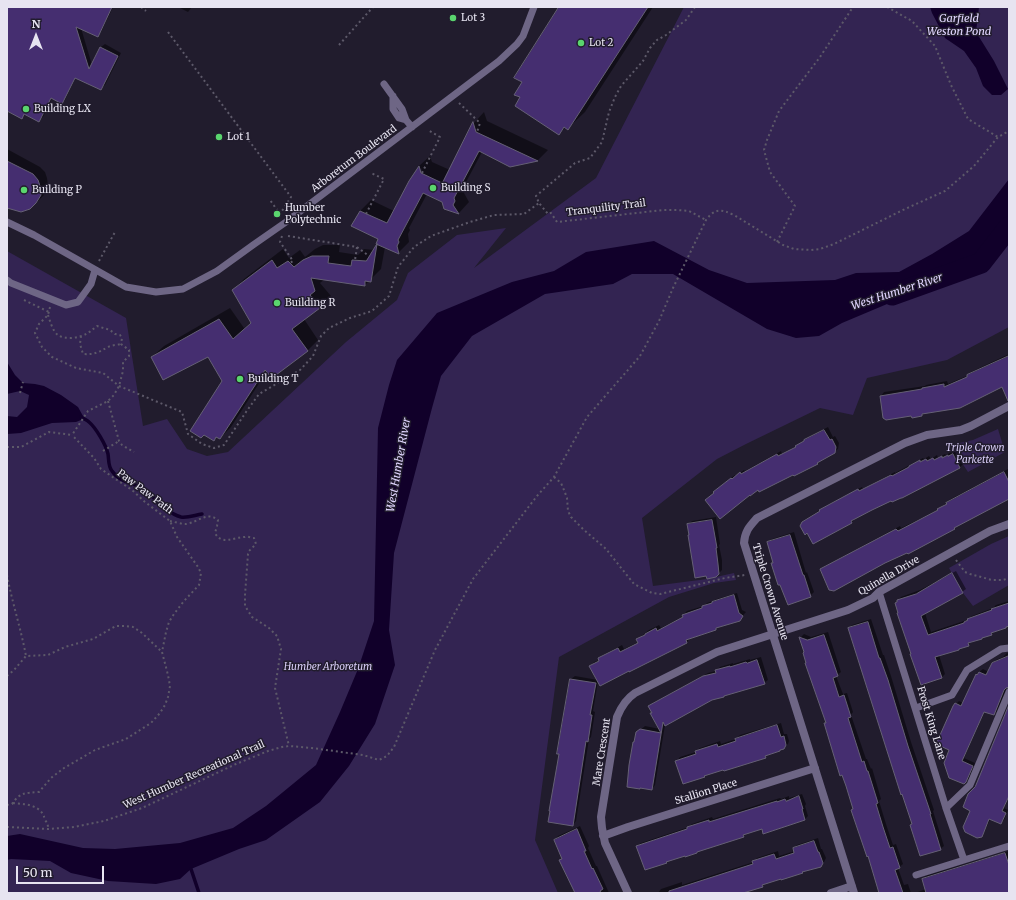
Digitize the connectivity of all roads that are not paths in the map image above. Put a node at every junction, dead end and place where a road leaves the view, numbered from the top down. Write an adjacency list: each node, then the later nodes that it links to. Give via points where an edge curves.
1 (534, 7): 3 (lane, Arboretum Boulevard, via 517,44 499,61)
2 (384, 84): 3 (lane)
3 (412, 127): 5 (lane, Arboretum Boulevard, via 217,271 183,289 156,292 126,287)
4 (7, 223): 5 (lane, Arboretum Boulevard, via 34,235)
5 (95, 270): 6 (lane, via 91,284 78,302 66,304)
6 (7, 280)
7 (1009, 406): 10 (street, Triple Crown Avenue, via 961,430 905,443 757,518 748,528 744,543)
8 (1009, 524): 9 (street, Quinella Drive, via 990,531)
9 (879, 592): 10 (street, Quinella Drive, via 873,598 848,610); 13 (lane, Frost King Lane)
10 (773, 634): 14 (street, Triple Crown Avenue); 16 (street, Mare Crescent, via 717,652 628,698 617,717 601,817)
11 (1009, 648): 13 (lane, via 967,670 952,695)
12 (1009, 692): 15 (lane, via 970,785)
13 (916, 708): 15 (lane, Frost King Lane)
14 (815, 768): 16 (street, Stallion Place); 20 (street, Triple Crown Avenue)
15 (946, 808): 18 (lane, Frost King Lane)
16 (603, 836): 21 (street, Mare Crescent)
17 (1009, 846): 18 (lane)
18 (964, 860): 19 (lane)
19 (916, 875)
20 (853, 890): 22 (street)
21 (628, 893)
22 (831, 893)

